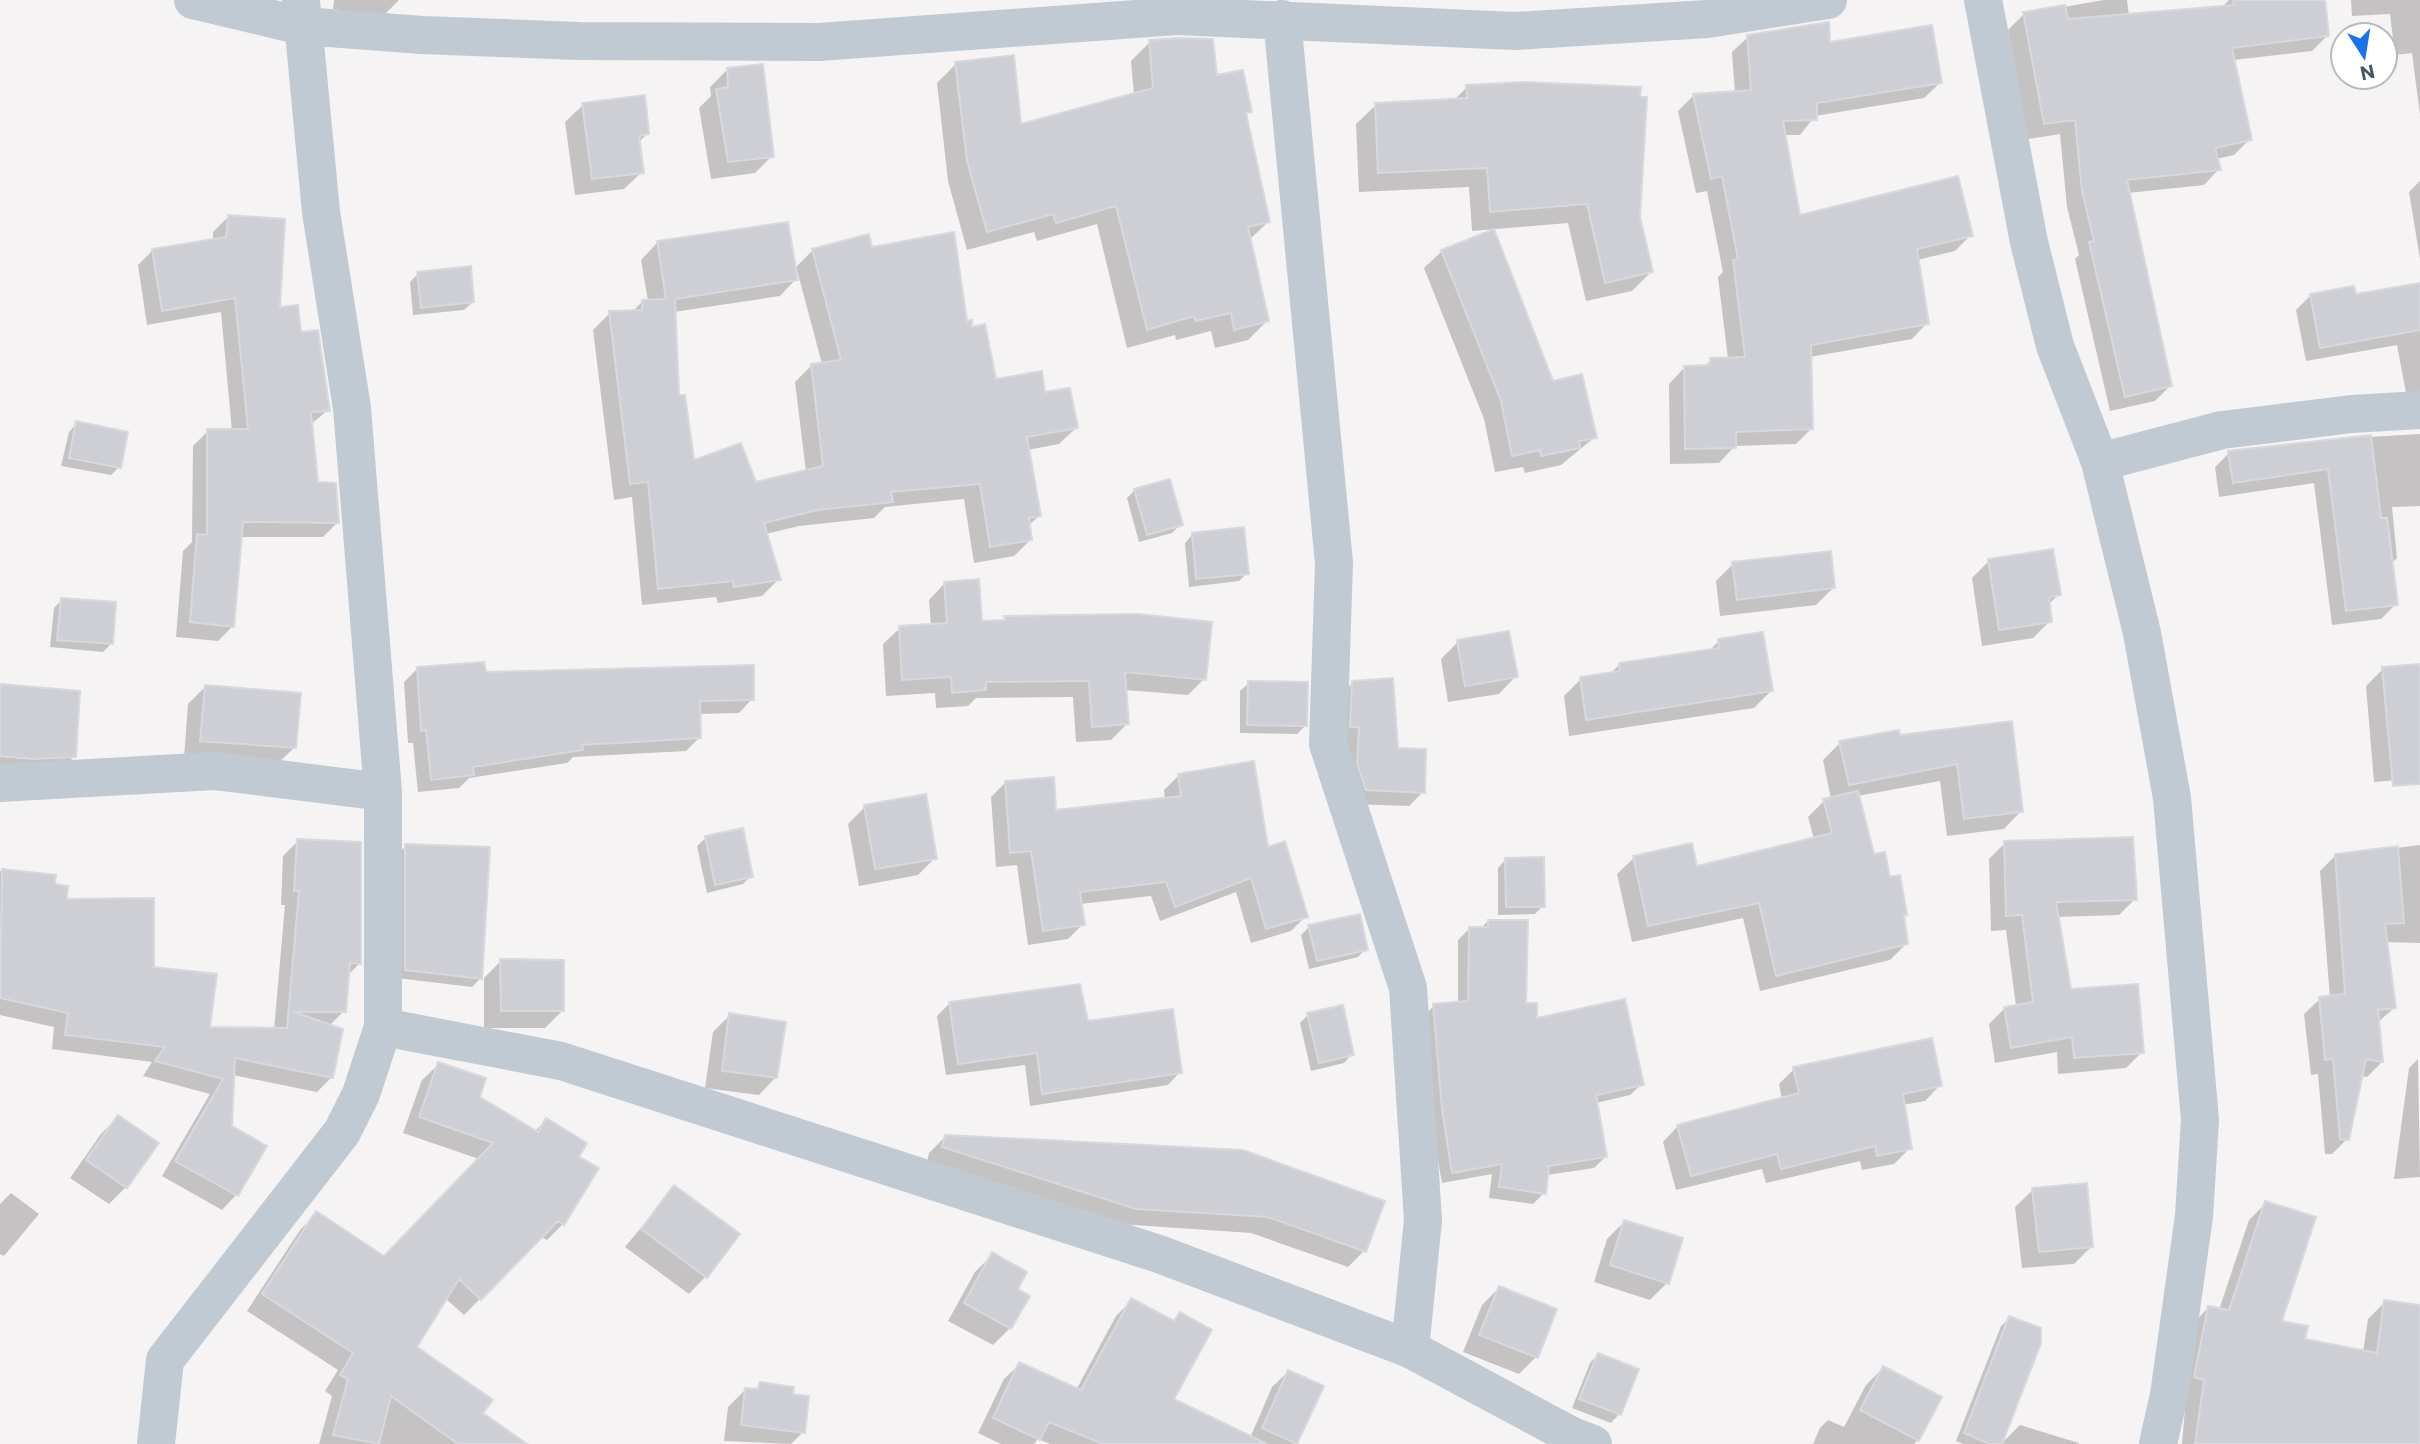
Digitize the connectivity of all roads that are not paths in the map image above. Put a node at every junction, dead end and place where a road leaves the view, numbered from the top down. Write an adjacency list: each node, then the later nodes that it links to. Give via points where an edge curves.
1 (193, 0): 4 (street)
2 (1828, 0): 6 (street, via 1707,19)
3 (1983, 0): 9 (street, via 2044,303 2055,346)
4 (301, 13): 5 (street, via 422,36 819,43); 11 (street, via 321,212 352,408)
5 (1024, 14): 7 (street)
6 (1529, 15): 7 (street)
7 (1282, 19): 13 (street, via 1334,563 1328,744 1408,988 1423,1220)
8 (2420, 410): 9 (street, via 2222,430)
9 (2100, 462): 16 (street, via 2142,633 2172,799 2200,1120 2194,1216)
10 (0, 783): 11 (street, via 214,771)
11 (383, 792): 12 (street)
12 (383, 1027): 13 (street, via 561,1061 1158,1254); 14 (street, via 362,1094 342,1132 165,1360)
13 (1410, 1349): 15 (street)
14 (156, 1444)
15 (1593, 1444)
16 (2158, 1444)

